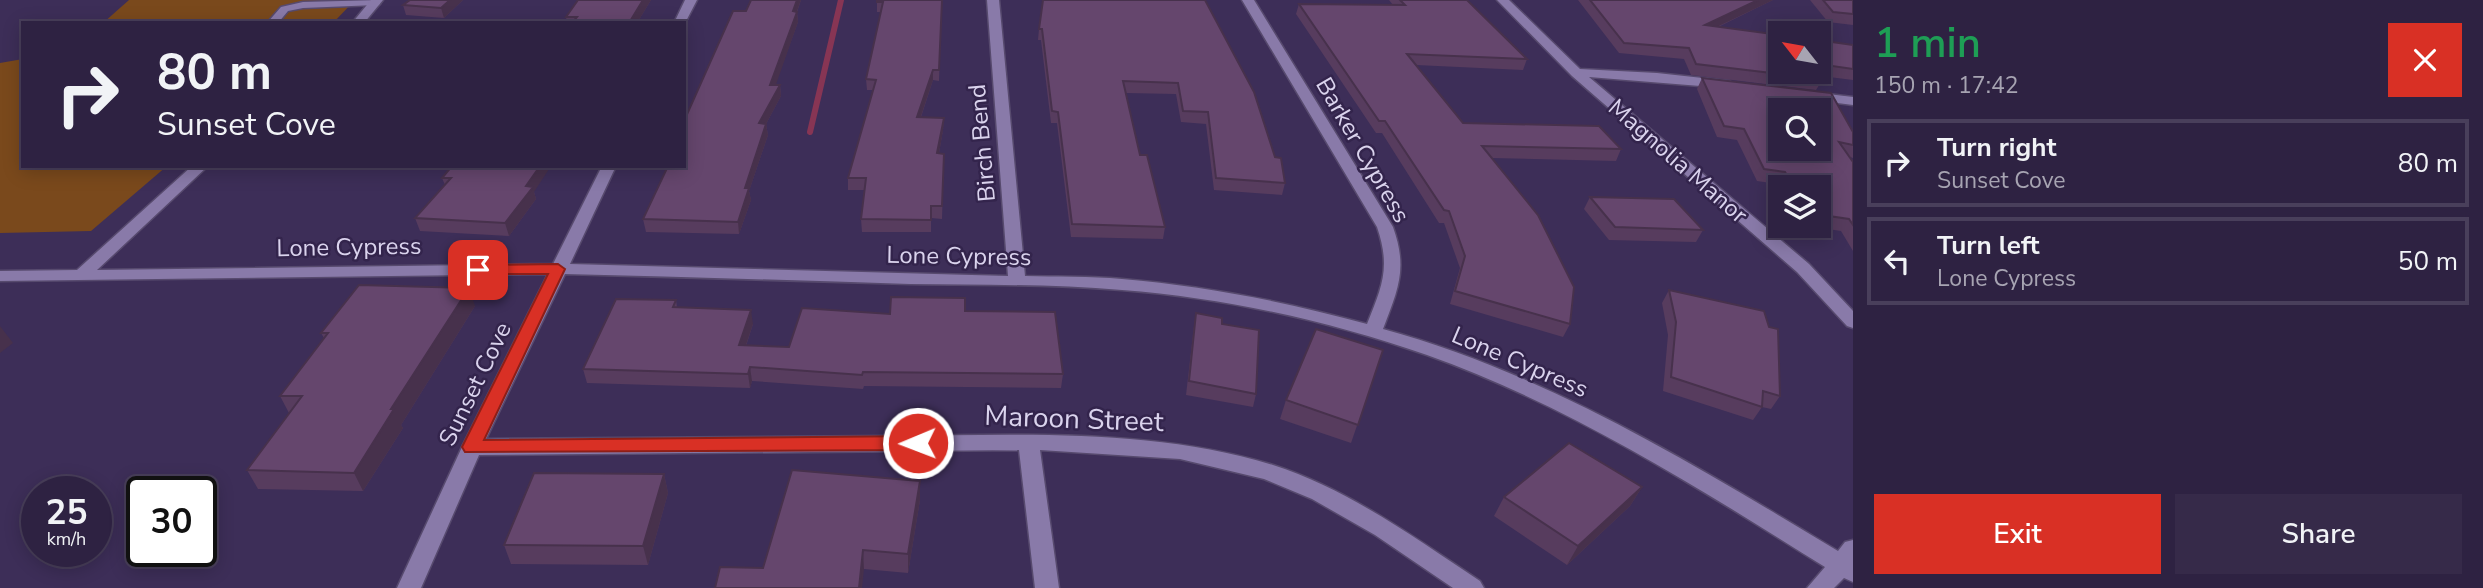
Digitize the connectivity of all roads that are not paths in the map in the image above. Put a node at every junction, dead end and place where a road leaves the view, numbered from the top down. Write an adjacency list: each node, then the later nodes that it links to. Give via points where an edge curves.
1 (691, 0): 8 (street)
2 (993, 0): 18 (street, Birch Bend)
3 (1248, 0): 20 (street, Barker Cypress, via 1385,227 1394,250 1396,270)
4 (1503, 0): 9 (street, Magnolia Manor)
5 (376, 1): 6 (lane, via 303,5 285,9); 7 (street)
6 (274, 21)
7 (360, 21)
8 (681, 21)
9 (1576, 73): 10 (street); 19 (street, Magnolia Manor, via 1803,268)
10 (1742, 86)
11 (1802, 94): 12 (street)
12 (1853, 101)
13 (199, 168): 16 (street)
14 (608, 168): 15 (street, Sunset Cove)
15 (558, 269): 16 (street, Lone Cypress); 18 (street, Lone Cypress); 22 (street, Sunset Cove)
16 (83, 273): 17 (street, Lone Cypress)
17 (0, 276)
18 (1017, 282): 20 (street, Lone Cypress, via 1177,289 1300,311)
19 (1853, 322)
20 (1373, 331): 23 (street, Lone Cypress, via 1488,371 1590,419)
21 (1029, 442): 22 (street, Maroon Street); 25 (street); 26 (street, Maroon Street, via 1180,451 1269,472 1320,493 1383,528)
22 (472, 447): 24 (street, Sunset Cove)
23 (1849, 562): 27 (street)
24 (409, 588)
25 (1047, 588)
26 (1472, 588)
27 (1819, 588)

